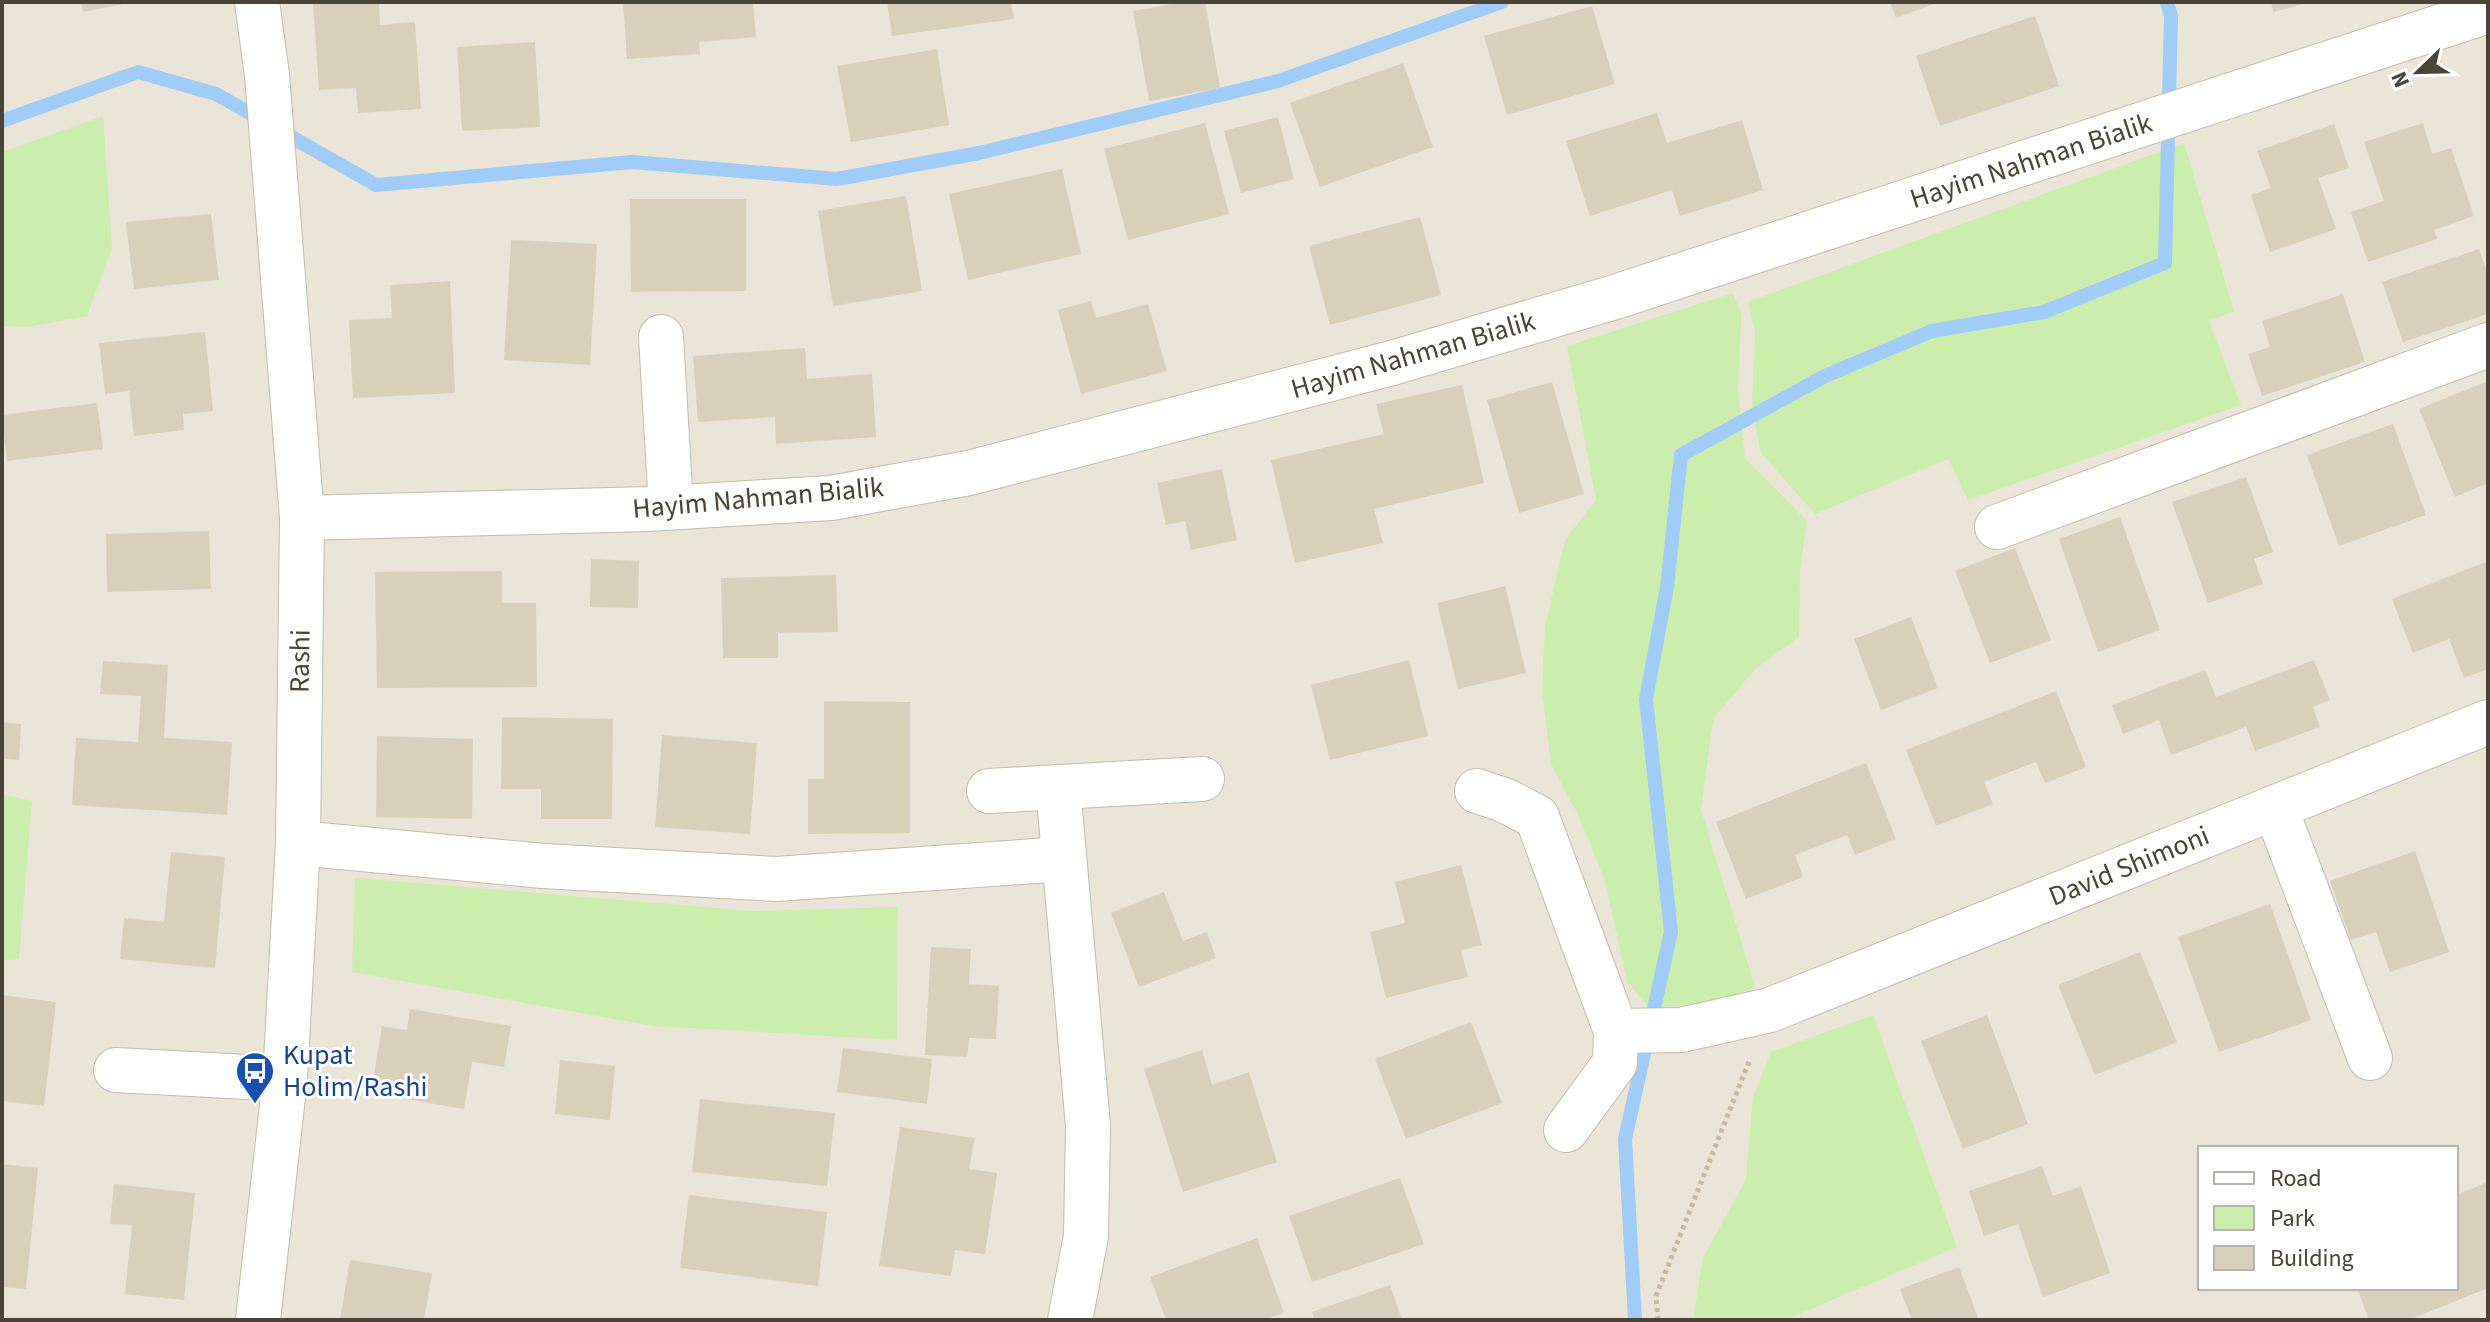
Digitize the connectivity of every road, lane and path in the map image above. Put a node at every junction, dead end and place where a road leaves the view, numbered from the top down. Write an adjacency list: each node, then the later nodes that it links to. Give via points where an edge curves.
1 (257, 2): 6 (street, Rashi)
2 (2488, 11): 5 (street, Hayim Nahman Bialik, via 1630,292 1392,363 969,473 831,498)
3 (661, 337): 5 (street)
4 (2488, 345): 7 (street)
5 (671, 507): 6 (street, Hayim Nahman Bialik)
6 (302, 518): 14 (street, Rashi)
7 (1997, 527)
8 (2488, 722): 13 (street, David Shimoni)
9 (1202, 779): 10 (street)
10 (1058, 787): 11 (street); 15 (street)
11 (989, 791)
12 (1477, 791): 17 (street, via 1537,817)
13 (2275, 807): 16 (street, David Shimoni); 18 (street)
14 (298, 843): 15 (street, via 543,866 776,879); 20 (street, Rashi)
15 (1064, 859): 23 (street, via 1088,1126 1086,1236)
16 (1770, 1010): 17 (street, David Shimoni, via 1681,1030); 24 (path, via 1656,1296)
17 (1616, 1031): 21 (street, via 1615,1063)
18 (2370, 1058)
19 (116, 1070): 20 (street)
20 (285, 1079): 22 (street, Rashi)
21 (1566, 1130)
22 (258, 1320)
23 (1070, 1320)
24 (1658, 1320)

